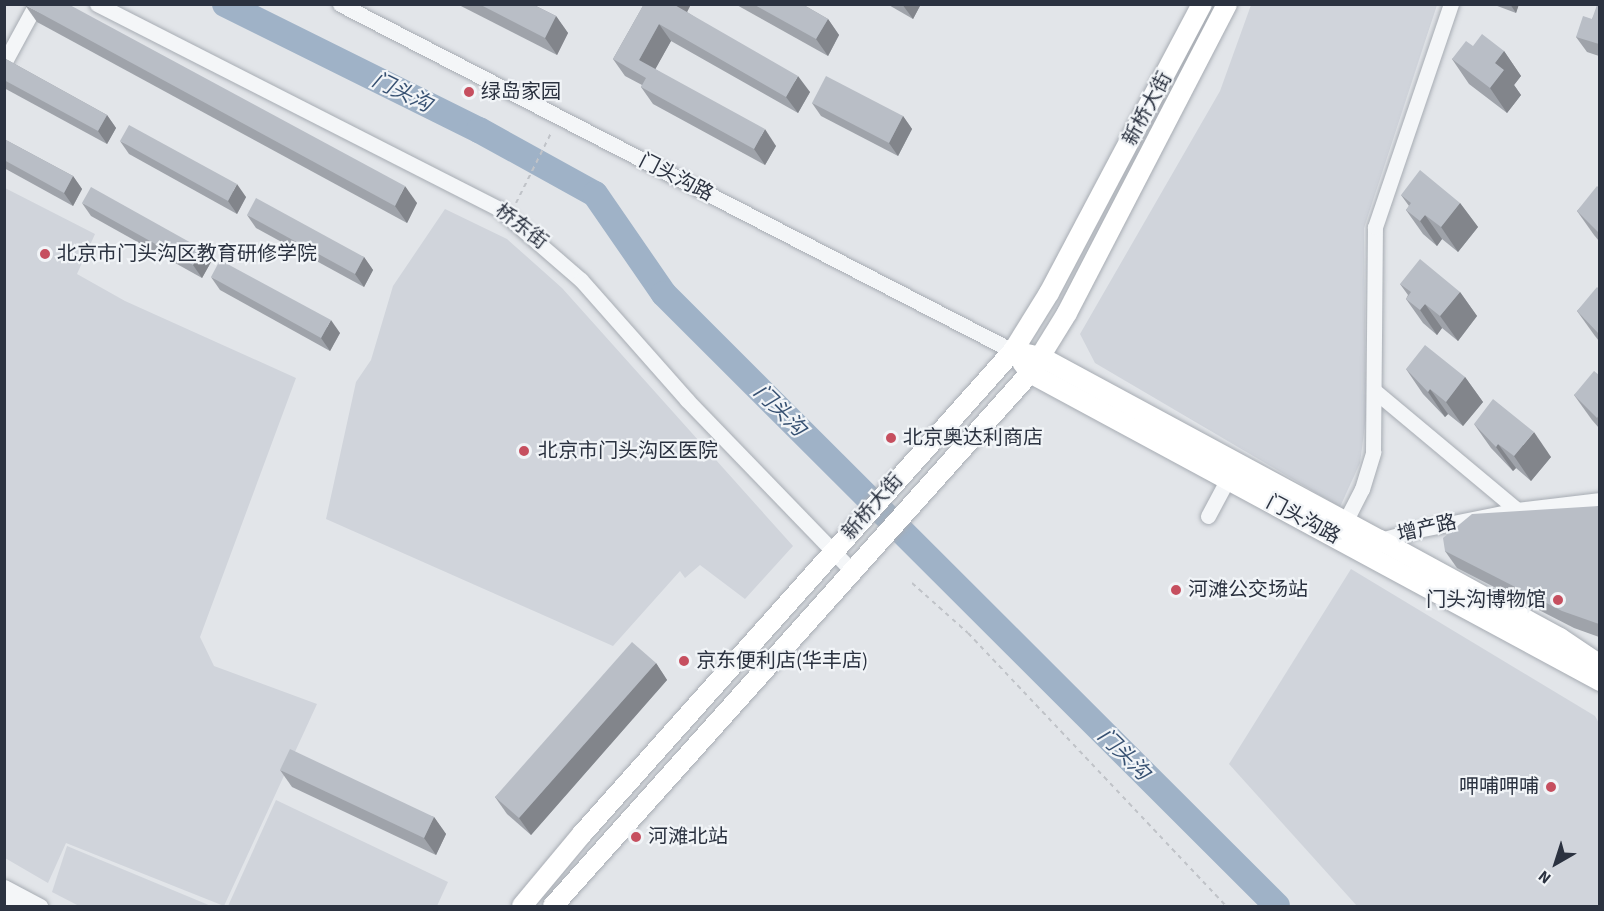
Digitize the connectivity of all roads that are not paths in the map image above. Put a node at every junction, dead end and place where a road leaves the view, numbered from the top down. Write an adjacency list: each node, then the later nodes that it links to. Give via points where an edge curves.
1 (36, 4): 7 (street)
2 (97, 4): 17 (street, 桥东街, via 450,181 509,217 581,280 687,400)
3 (340, 4): 8 (street, 门头沟路)
4 (1202, 4): 8 (main road, 新桥大街, via 1049,293)
5 (1227, 4): 9 (main road, 新桥大街)
6 (1451, 4): 10 (street, via 1375,227)
7 (4, 63)
8 (1013, 351): 9 (main road, 门头沟路); 17 (main road, 新桥大街)
9 (1035, 365): 11 (main road, 门头沟路); 18 (main road, 新桥大街)
10 (1376, 392): 13 (street); 15 (street, via 1373,452 1362,489)
11 (1232, 471): 14 (street); 15 (main road, 门头沟路); 16 (main road, 门头沟路)
12 (1599, 500): 13 (street, 增产路)
13 (1517, 510): 16 (street, 增产路)
14 (1208, 516)
15 (1345, 522): 16 (main road, 门头沟路)
16 (1376, 549): 19 (main road, 门头沟路, via 1560,638); 20 (main road, 门头沟路)
17 (834, 551): 18 (street, 桥东街); 25 (main road, 新桥大街)
18 (853, 572): 26 (main road, 新桥大街)
19 (1599, 665)
20 (1599, 681)
21 (4, 887): 24 (street)
22 (4, 900): 23 (street)
23 (16, 906)
24 (40, 906)
25 (522, 906)
26 (553, 906)

